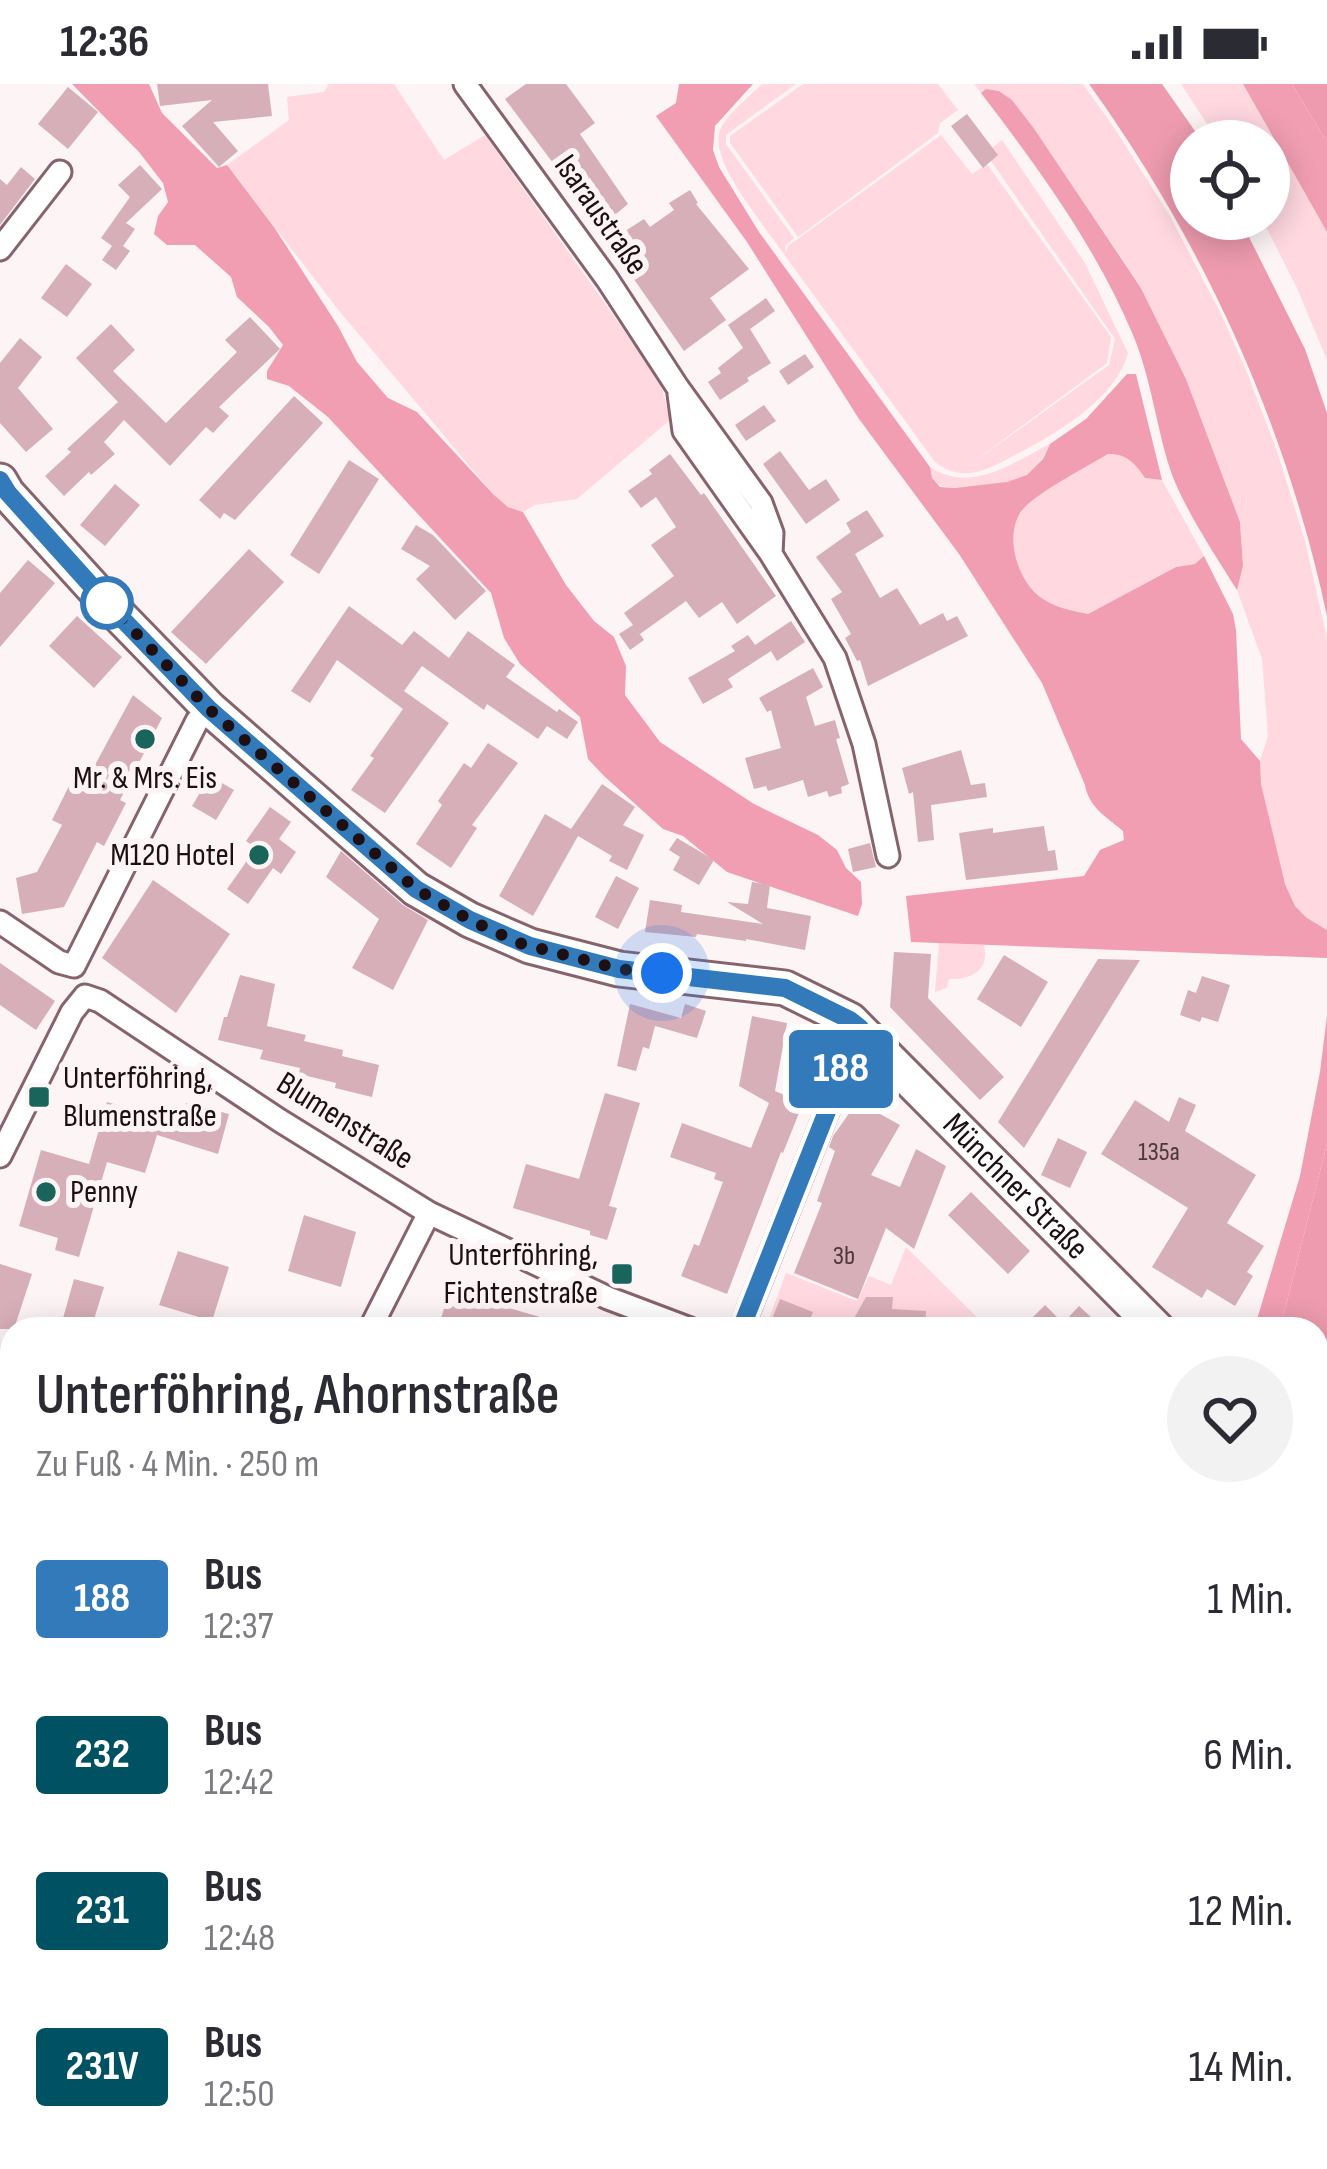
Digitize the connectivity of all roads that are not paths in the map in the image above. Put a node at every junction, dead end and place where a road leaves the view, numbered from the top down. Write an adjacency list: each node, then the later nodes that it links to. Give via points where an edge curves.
1 (466, 84): 6 (street, Isaraustraße, via 761,503 771,554 835,658)
2 (60, 172): 3 (street)
3 (0, 250)
4 (0, 481): 5 (main road, Münchner Straße)
5 (209, 709): 8 (street); 10 (main road, Münchner Straße, via 416,889 470,920 619,969 785,988)
6 (888, 856)
7 (0, 922): 8 (street)
8 (74, 966): 9 (street)
9 (85, 996): 11 (street); 12 (street, Blumenstraße)
10 (860, 1028): 15 (street); 16 (main road, Münchner Straße)
11 (0, 1156)
12 (429, 1213): 13 (street); 14 (street, Blumenstraße)
13 (376, 1317)
14 (658, 1317)
15 (746, 1317)
16 (1145, 1317)

